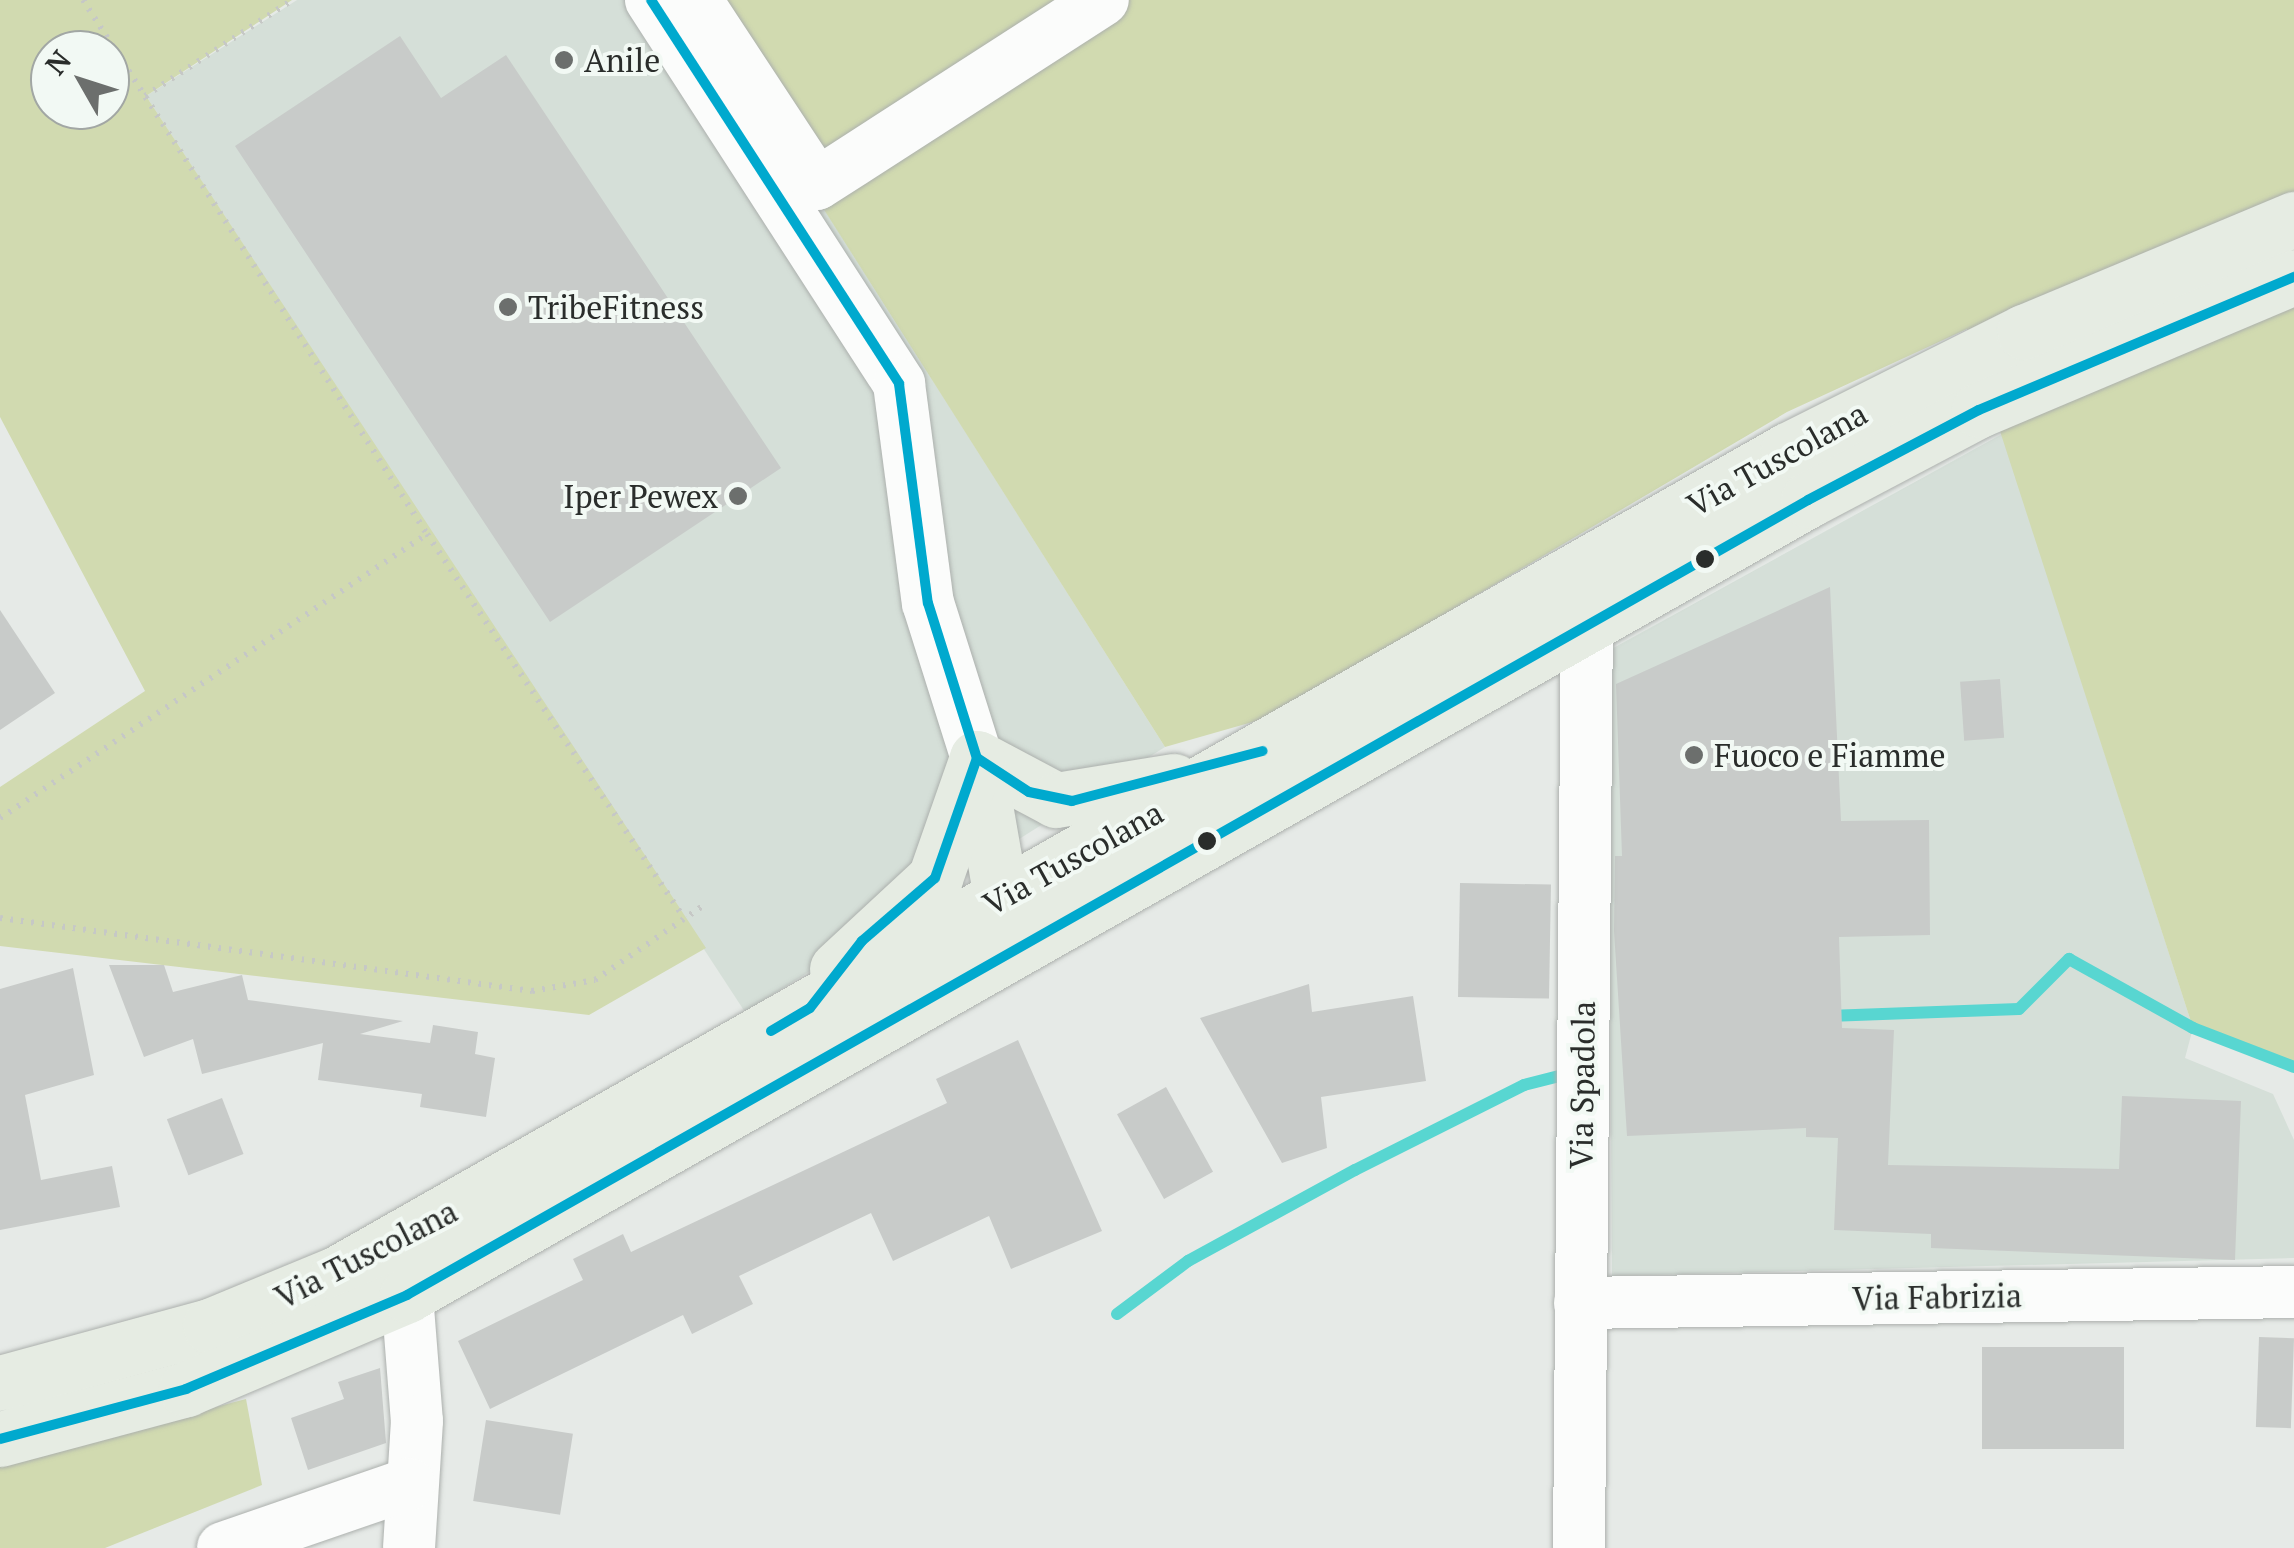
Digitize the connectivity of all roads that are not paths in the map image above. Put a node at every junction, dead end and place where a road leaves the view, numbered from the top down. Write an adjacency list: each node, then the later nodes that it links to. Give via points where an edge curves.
1 (651, 0): 7 (street, via 899,384 931,618)
2 (696, 0): 3 (street, via 817,184)
3 (1102, 0)
4 (2294, 219): 8 (main road, Via Tuscolana, via 2024,332 1806,440)
5 (2294, 277): 6 (main road, Via Tuscolana, via 1979,410)
6 (1587, 621): 10 (main road, Via Tuscolana); 14 (street, Via Spadola)
7 (976, 758): 8 (main road, via 1029,792 1072,800); 9 (main road); 11 (main road, via 935,878 862,941)
8 (1252, 758): 9 (main road, Via Tuscolana)
9 (1006, 896): 10 (main road); 11 (main road, Via Tuscolana)
10 (1007, 953): 13 (main road, Via Tuscolana)
11 (810, 1008): 15 (main road, Via Tuscolana, via 302,1291)
12 (2294, 1292): 14 (street, Via Fabrizia)
13 (407, 1294): 16 (main road, Via Tuscolana, via 186,1389); 17 (street, via 418,1421)
14 (1580, 1302): 20 (street, Via Spadola)
15 (0, 1383)
16 (0, 1439)
17 (409, 1484): 18 (street); 19 (street)
18 (223, 1548)
19 (409, 1548)
20 (1579, 1548)

